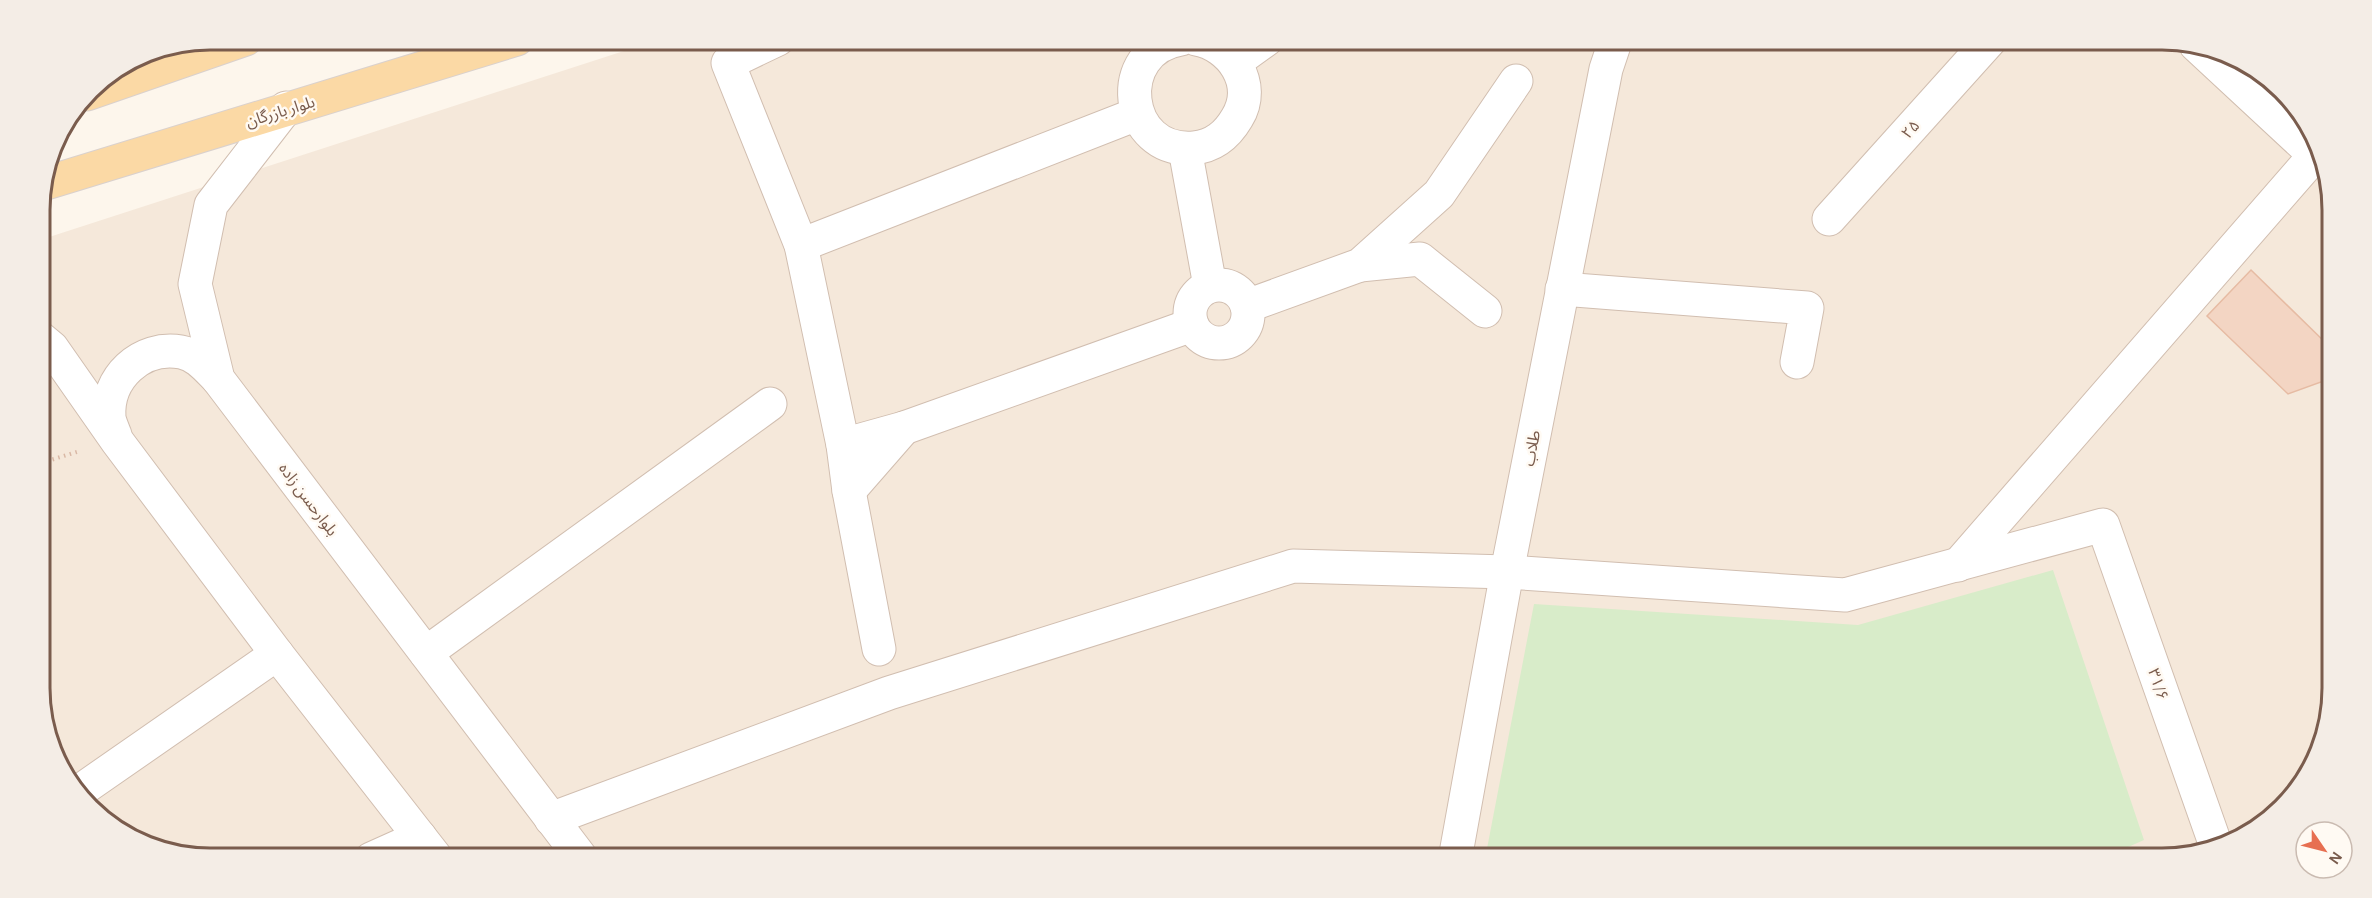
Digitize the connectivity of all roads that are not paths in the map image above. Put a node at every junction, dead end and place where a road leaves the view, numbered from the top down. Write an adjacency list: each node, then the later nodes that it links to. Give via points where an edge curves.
1 (214, 50): 12 (main road)
2 (480, 50): 13 (main road, بلوار بازرگان)
3 (755, 50): 21 (street, via 728,63)
4 (1154, 50): 14 (street, via 1136,78)
5 (1223, 50): 10 (street)
6 (1252, 50): 10 (street)
7 (1612, 50): 25 (street, طلاب)
8 (1981, 50): 20 (street, ۲۵)
9 (2208, 56): 16 (street)
10 (1235, 62): 15 (street, via 1245,96 1240,113 1218,140 1202,147)
11 (1516, 81): 19 (street)
12 (106, 87)
13 (286, 108): 18 (main road, بلوار بازرگان); 31 (street, بلوارحسن زاده, via 211,205 195,284)
14 (1137, 114): 15 (street, via 1156,138); 21 (street)
15 (1185, 148): 24 (street)
16 (2311, 150)
17 (2314, 159): 37 (street)
18 (52, 181)
19 (1439, 194): 22 (street); 23 (street)
20 (1829, 219)
21 (801, 245): 35 (street)
22 (1420, 259): 23 (street); 27 (street)
23 (1360, 265): 26 (street)
24 (1210, 286): 26 (street, via 1229,286); 28 (street, via 1196,298)
25 (1562, 290): 30 (street, via 1807,308); 38 (street, طلاب)
26 (1247, 306): 28 (street, via 1246,325 1233,340 1224,343 1205,339)
27 (1485, 311)
28 (1192, 325): 33 (street)
29 (50, 346): 34 (street)
30 (1797, 362)
31 (218, 379): 34 (street, via 202,362 182,352 159,352 137,360 120,375 111,396 109,419); 40 (street, بلوارحسن زاده)
32 (770, 404): 40 (street)
33 (904, 428): 35 (street); 36 (street)
34 (117, 441): 41 (street)
35 (843, 445): 36 (street)
36 (849, 491): 39 (street)
37 (1958, 565): 38 (street, via 1845,595); 44 (street, ۳۱/۶, via 2103,525)
38 (1507, 572): 43 (street, via 1293,566 889,693); 47 (street, طلاب)
39 (879, 649)
40 (426, 653): 43 (street, بلوارحسن زاده)
41 (278, 654): 42 (street); 45 (street)
42 (84, 788)
43 (551, 819): 46 (street, بلوارحسن زاده)
44 (2214, 840)
45 (429, 848)
46 (573, 848)
47 (1457, 848)

